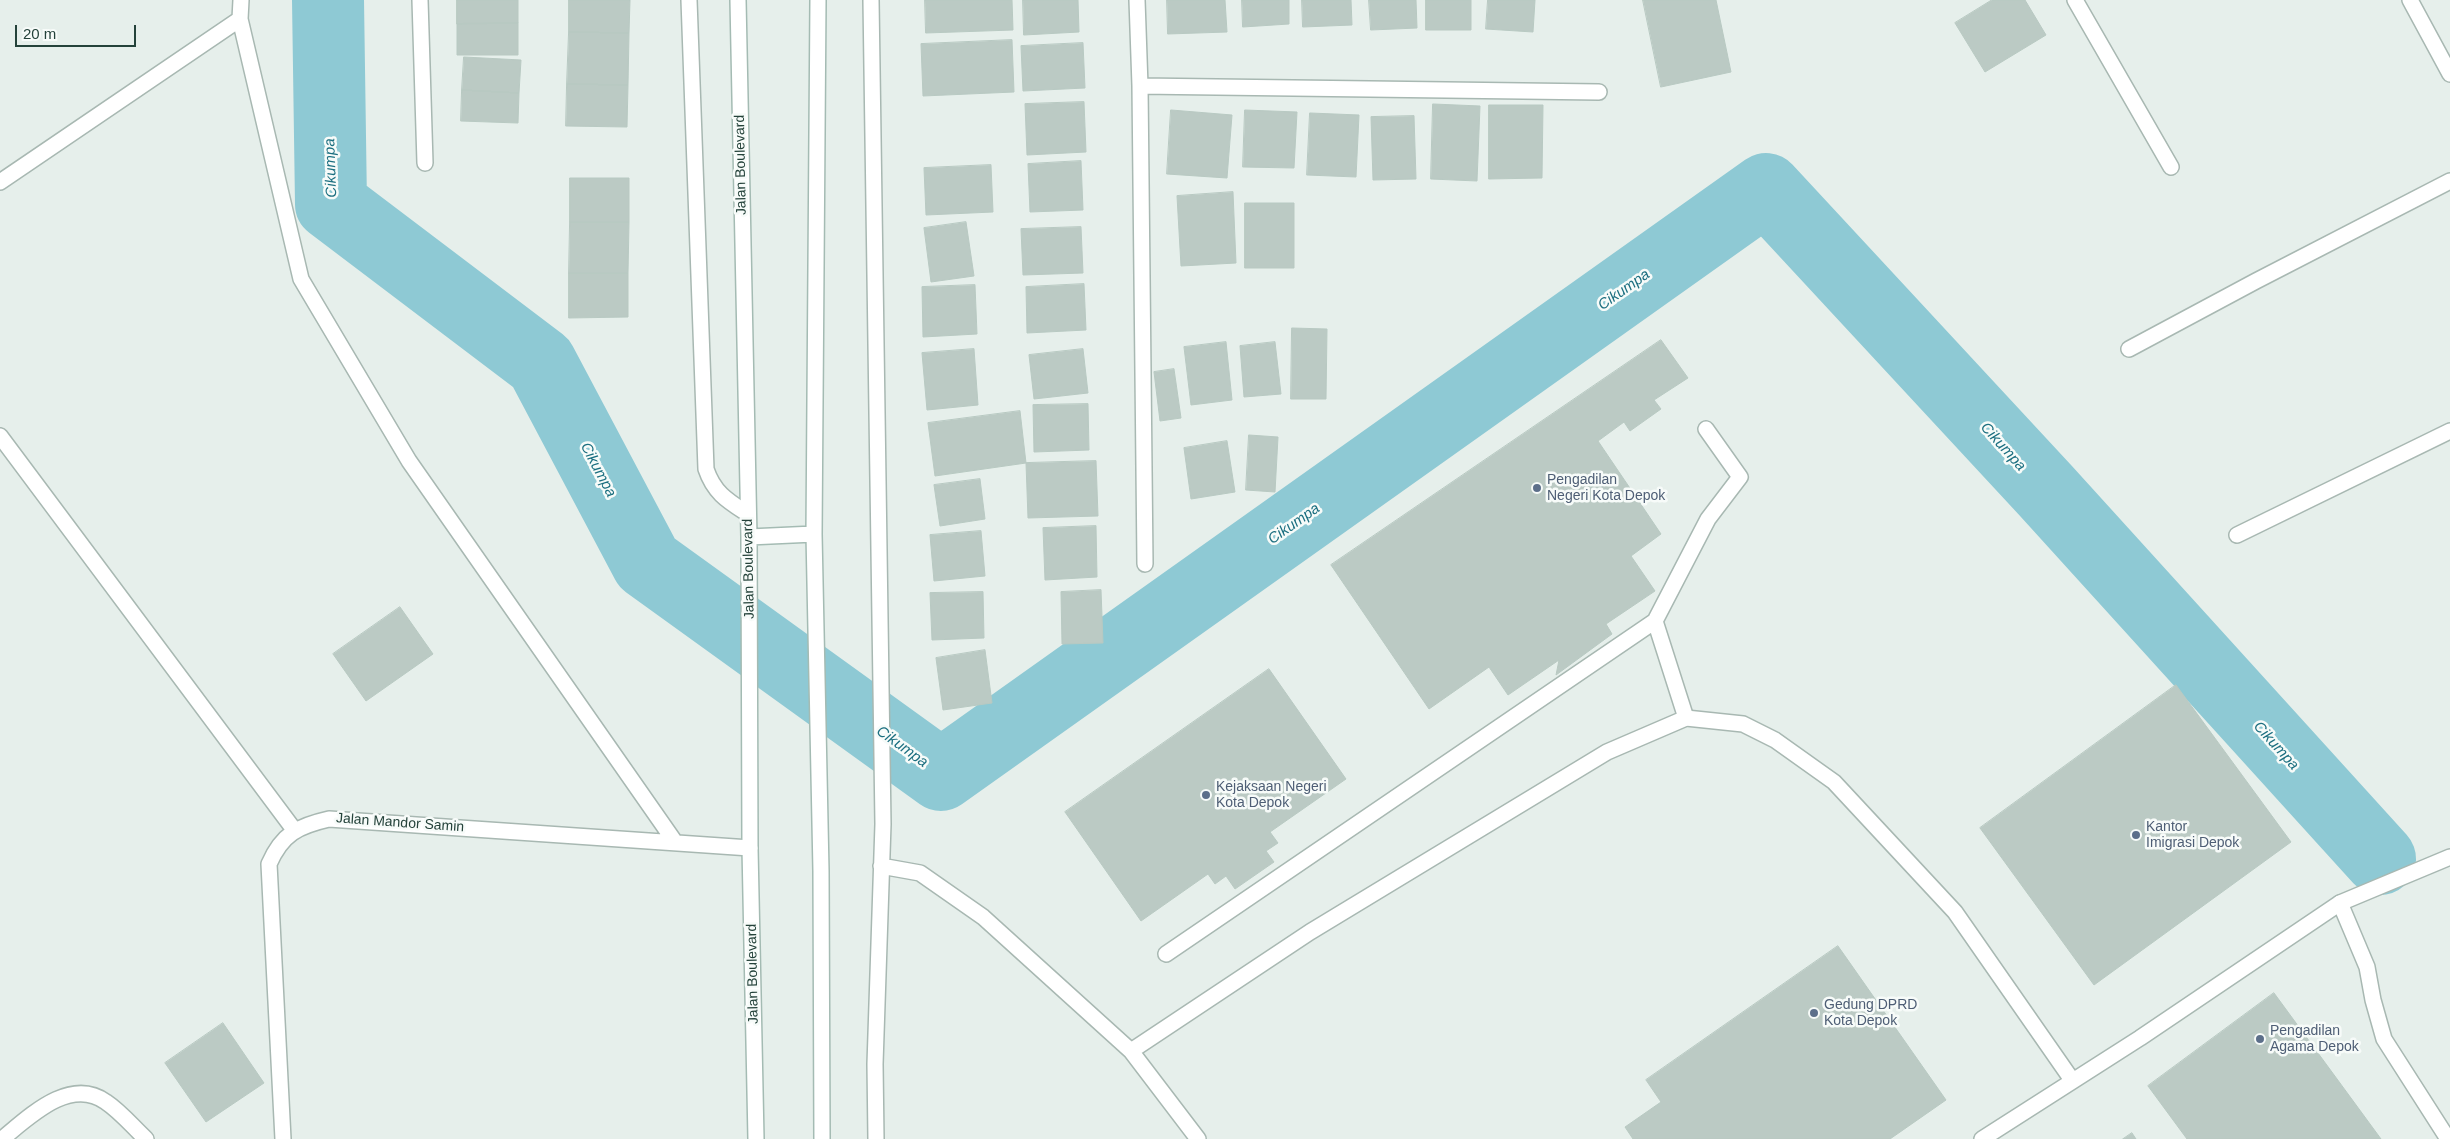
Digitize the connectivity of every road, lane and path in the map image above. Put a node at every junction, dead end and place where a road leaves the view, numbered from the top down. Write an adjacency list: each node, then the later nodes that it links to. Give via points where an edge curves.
1 (241, 0): 10 (street)
2 (420, 0): 14 (street)
3 (689, 0): 22 (street, via 706,469 719,495)
4 (738, 0): 22 (street, Jalan Boulevard)
5 (818, 0): 23 (street)
6 (872, 0): 33 (street)
7 (1137, 0): 12 (street)
8 (2075, 0): 15 (street)
9 (2410, 0): 11 (street)
10 (240, 18): 17 (street); 30 (street, via 301,278 409,461)
11 (2450, 74)
12 (1140, 86): 13 (street); 26 (street)
13 (1599, 92)
14 (425, 163)
15 (2171, 167)
16 (2450, 181): 18 (street)
17 (0, 182)
18 (2129, 349)
19 (1706, 429): 27 (street, via 1740,477 1708,519)
20 (2450, 431): 24 (street)
21 (0, 436): 29 (street)
22 (748, 514): 25 (street, Jalan Boulevard)
23 (814, 534): 25 (street); 42 (street, via 821,871)
24 (2237, 535)
25 (749, 537): 31 (street, Jalan Boulevard)
26 (1145, 564)
27 (1655, 621): 28 (street); 35 (street)
28 (1686, 718): 36 (street, via 1607,752 1310,932); 37 (street, via 1743,724 1775,740 1834,782 1955,912)
29 (295, 831): 30 (street, Jalan Mandor Samin, via 310,823 329,819); 40 (street, Jalan Mandor Samin, via 278,845 269,864)
30 (675, 842): 31 (street, Jalan Mandor Samin)
31 (750, 848): 41 (street, Jalan Boulevard)
32 (2450, 857): 34 (street)
33 (882, 866): 36 (street, via 920,873 983,917); 43 (street, via 875,1064)
34 (2340, 903): 37 (street); 46 (street, via 2366,967 2384,1039)
35 (1166, 954)
36 (1131, 1050): 44 (street)
37 (2072, 1080): 45 (street)
38 (2, 1139): 39 (street, via 36,1112 67,1095 86,1092 106,1101)
39 (146, 1139)
40 (283, 1139)
41 (756, 1139)
42 (822, 1139)
43 (876, 1139)
44 (1198, 1139)
45 (1982, 1139)
46 (2448, 1139)

